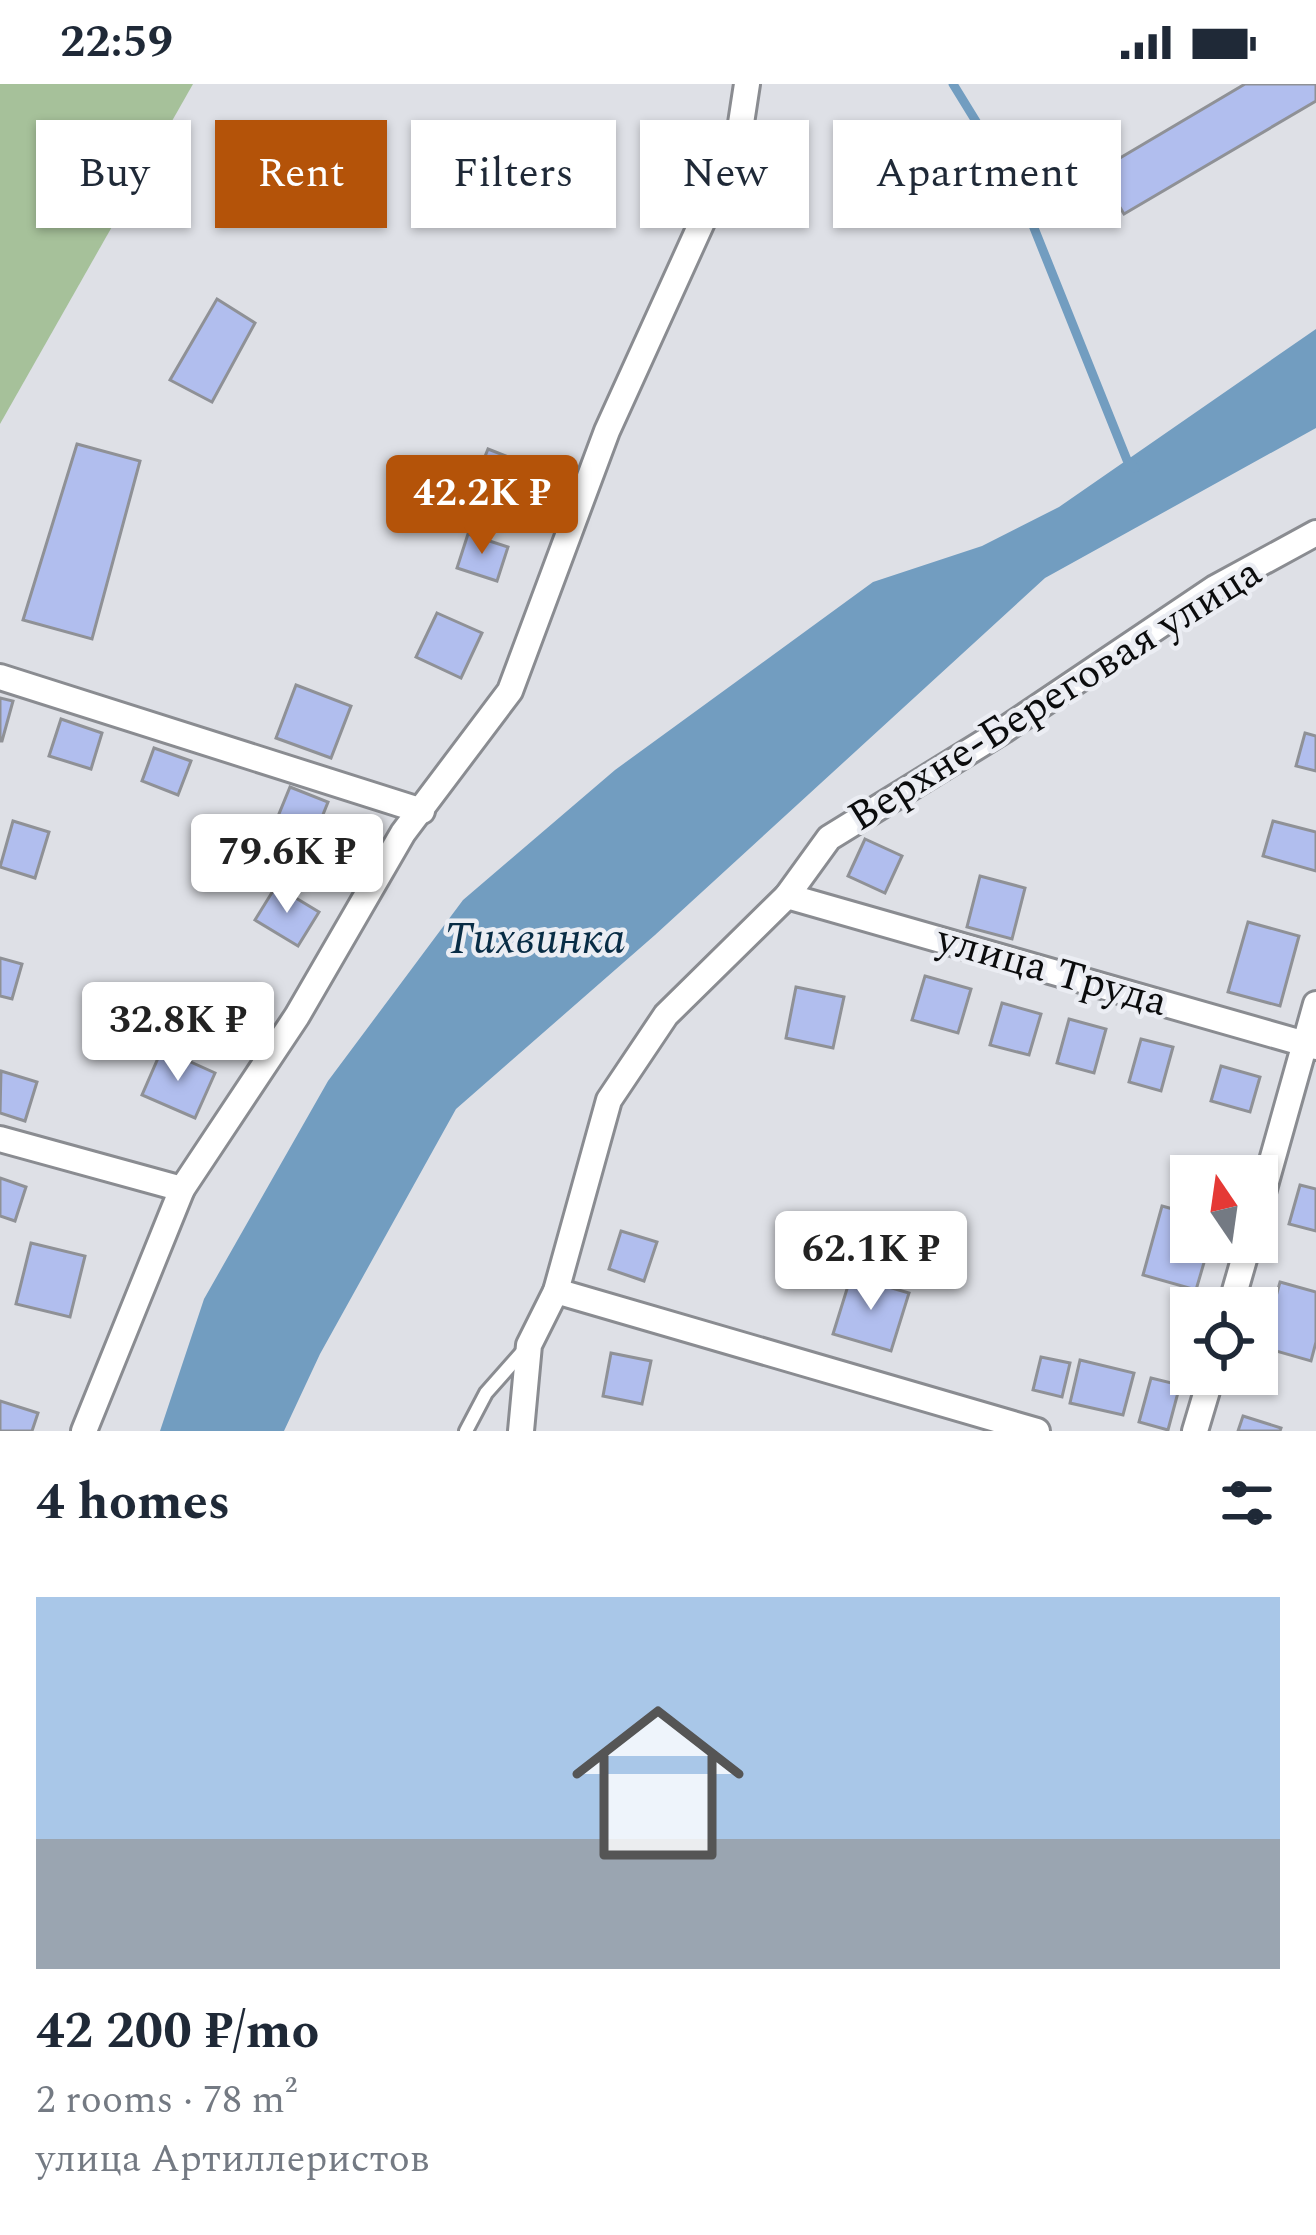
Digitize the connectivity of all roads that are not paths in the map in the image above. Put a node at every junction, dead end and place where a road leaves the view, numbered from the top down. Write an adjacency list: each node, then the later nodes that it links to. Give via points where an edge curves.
1 (747, 84): 4 (street, via 739,143 607,431 510,691)
2 (1316, 533): 5 (street, Верхне-Береговая улица, via 1215,588 829,838)
3 (0, 677): 4 (street)
4 (422, 811): 10 (street)
5 (787, 896): 7 (street, улица Труда); 11 (street, Верхне-Береговая улица, via 666,1015 609,1100)
6 (1316, 1004): 7 (street)
7 (1311, 1046): 9 (street)
8 (0, 1139): 10 (street)
9 (1276, 1155)
10 (182, 1190): 14 (street)
11 (556, 1291): 12 (street, Верхне-Береговая улица); 17 (street)
12 (529, 1345): 15 (lane); 16 (street, Верхне-Береговая улица)
13 (1205, 1395): 18 (street)
14 (84, 1431)
15 (466, 1431)
16 (521, 1431)
17 (1037, 1431)
18 (1195, 1431)

